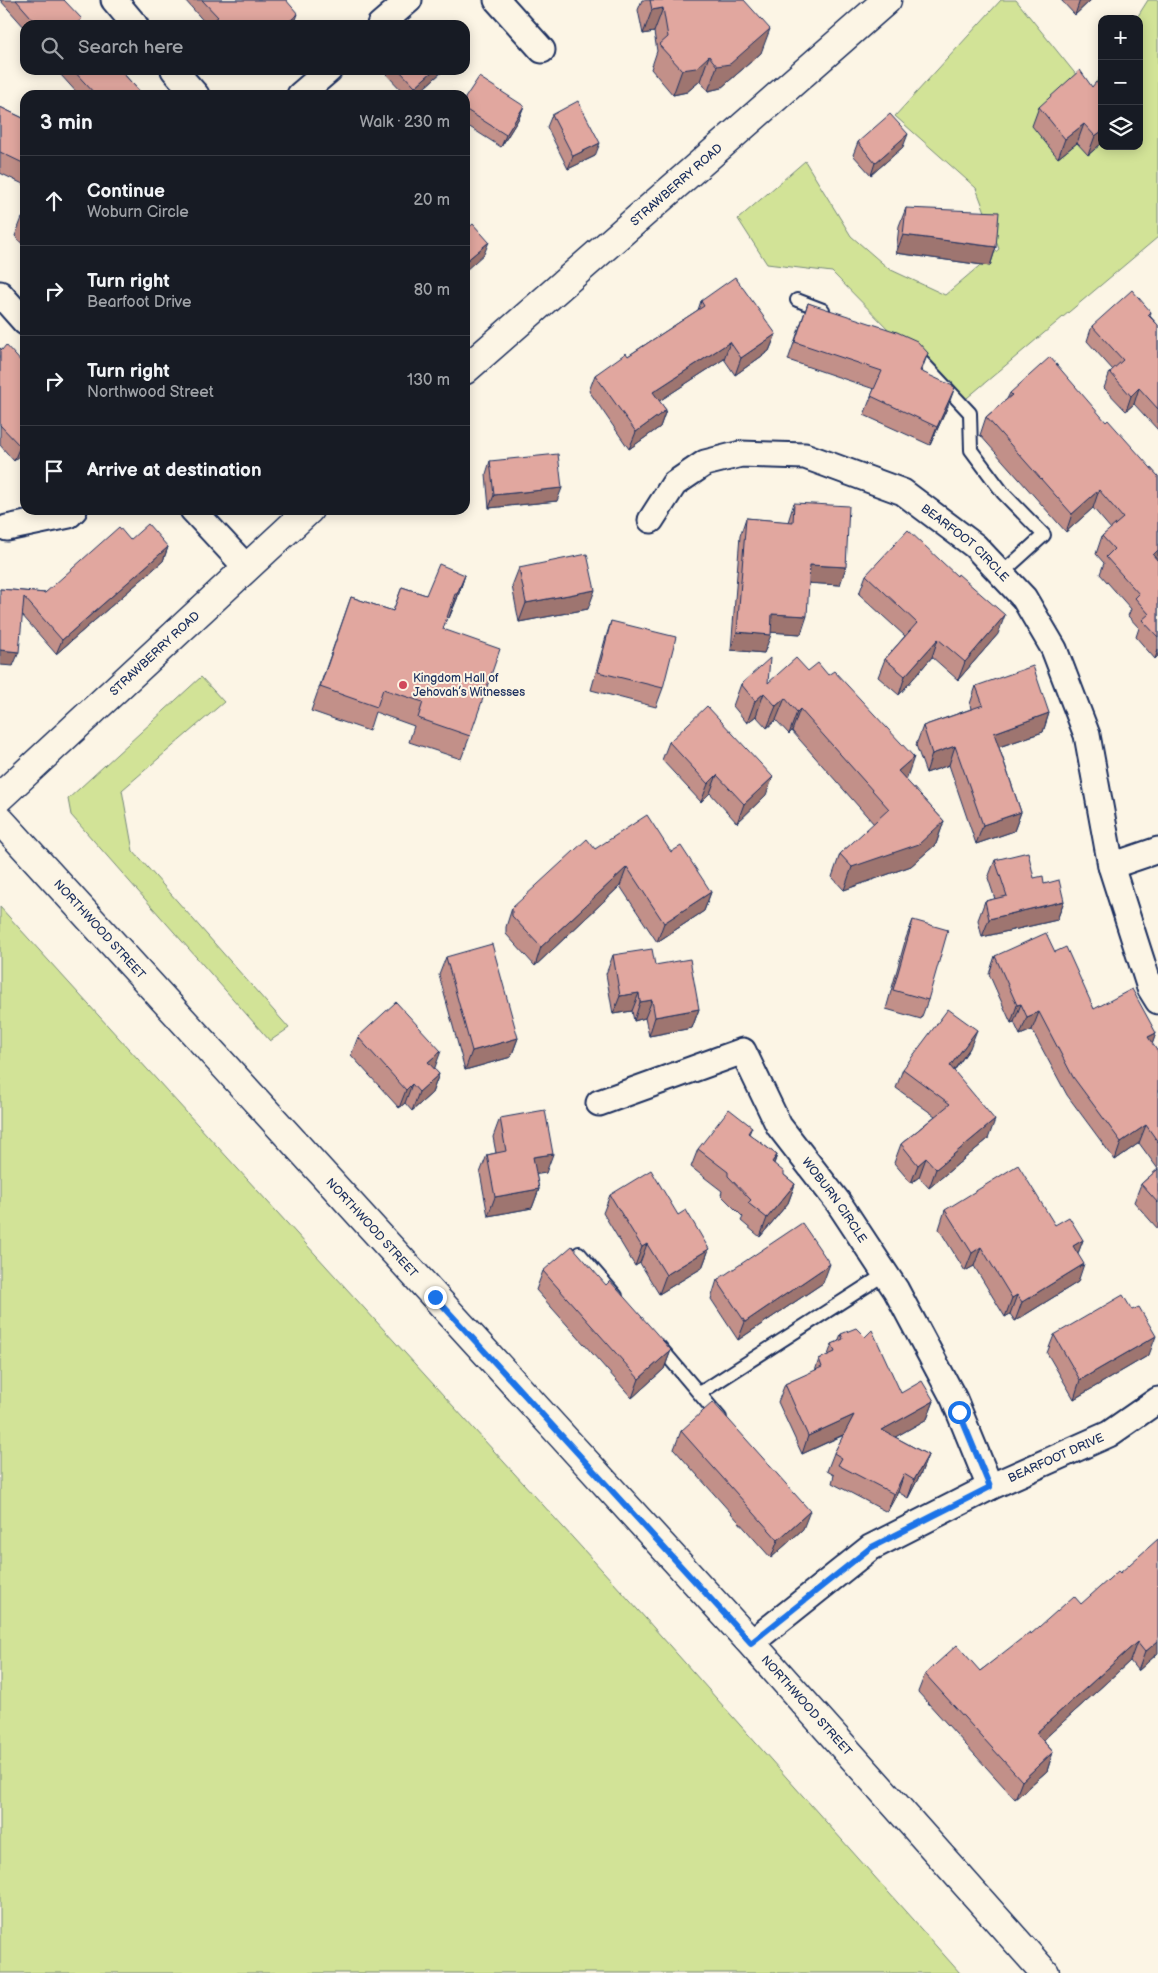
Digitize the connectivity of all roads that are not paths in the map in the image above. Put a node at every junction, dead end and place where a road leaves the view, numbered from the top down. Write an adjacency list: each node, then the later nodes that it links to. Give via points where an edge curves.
1 (114, 0): 5 (street)
2 (409, 0): 6 (street)
3 (497, 0): 7 (street)
4 (887, 0): 17 (street, STRAWBERRY ROAD)
5 (131, 20)
6 (386, 20)
7 (542, 50)
8 (178, 75): 10 (street)
9 (323, 75): 11 (street)
10 (192, 90)
11 (306, 90)
12 (0, 294): 15 (street)
13 (797, 300): 14 (lane)
14 (832, 314)
15 (20, 316)
16 (903, 345): 24 (lane, via 911,349 970,413 970,450 1003,493 1044,535)
17 (470, 366)
18 (69, 515): 22 (street)
19 (198, 515): 23 (street)
20 (303, 515): 23 (street, STRAWBERRY ROAD)
21 (650, 520): 24 (street, BEARFOOT CIRCLE, via 674,484 705,463 741,454 805,456 902,492 975,546)
22 (7, 528)
23 (246, 567): 25 (street, STRAWBERRY ROAD)
24 (1001, 574): 28 (street, BEARFOOT CIRCLE, via 1024,598 1054,649 1086,735)
25 (0, 797)
26 (0, 820): 39 (street, NORTHWOOD STREET)
27 (1158, 850): 28 (street)
28 (1111, 866): 29 (street, via 1150,988)
29 (1158, 1002)
30 (599, 1103): 32 (street, WOBURN CIRCLE, via 743,1052 780,1126 838,1202)
31 (578, 1253): 33 (lane)
32 (885, 1274): 35 (lane); 38 (street, WOBURN CIRCLE, via 954,1399)
33 (623, 1305)
34 (649, 1334): 35 (lane)
35 (700, 1393): 37 (lane)
36 (1158, 1400): 38 (street, BEARFOOT DRIVE, via 1109,1434)
37 (731, 1430)
38 (990, 1487): 39 (street, BEARFOOT DRIVE, via 870,1548)
39 (751, 1643): 40 (street, NORTHWOOD STREET)
40 (1045, 1973)

